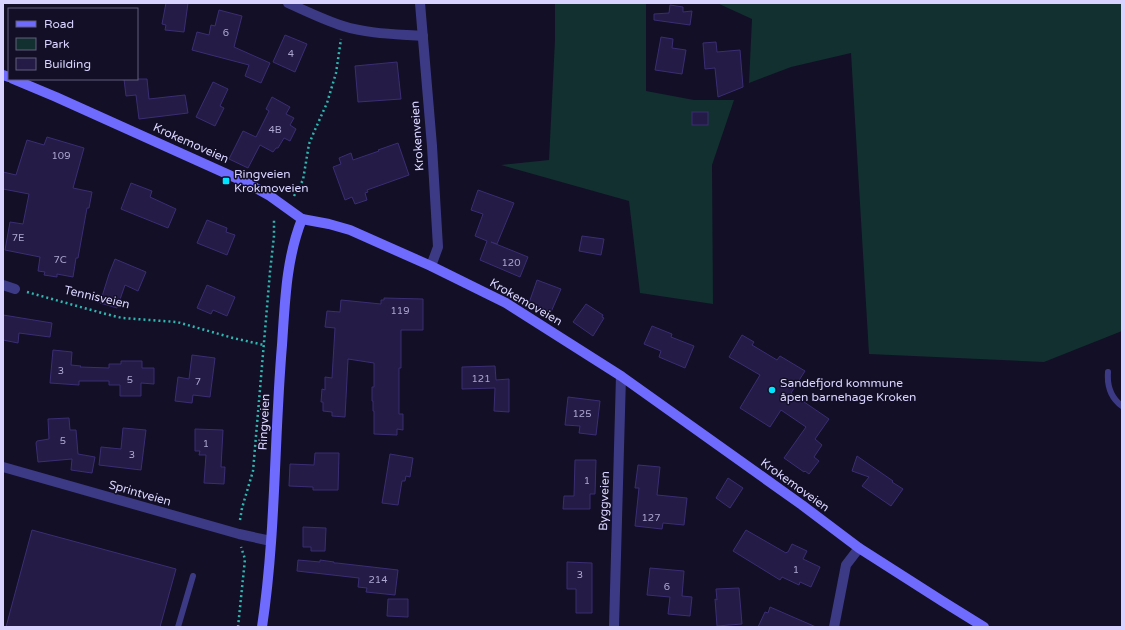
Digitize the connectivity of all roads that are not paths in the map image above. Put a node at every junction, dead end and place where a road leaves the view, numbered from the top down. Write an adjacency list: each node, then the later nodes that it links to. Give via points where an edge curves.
1 (288, 3): 3 (street, via 344,26)
2 (420, 3): 3 (street, Krokenveien)
3 (422, 36): 6 (street, Krokenveien, via 438,247)
4 (15, 80): 5 (main road, Krokemoveien, via 247,183)
5 (302, 219): 6 (main road, Krokemoveien, via 350,230); 13 (main road, Ringveien, via 292,251 285,300)
6 (431, 266): 10 (main road, Krokemoveien, via 506,303)
7 (3, 285): 8 (street)
8 (16, 289)
9 (1108, 372): 11 (lane, via 1112,395)
10 (621, 376): 14 (main road, Krokemoveien); 18 (street, Byggveien)
11 (1122, 406)
12 (3, 467): 13 (street, Sprintveien)
13 (271, 541): 17 (main road, Ringveien)
14 (859, 548): 19 (street, via 846,565); 20 (main road, Krokemoveien)
15 (193, 576): 16 (lane)
16 (178, 627)
17 (262, 627)
18 (614, 627)
19 (834, 627)
20 (984, 627)

